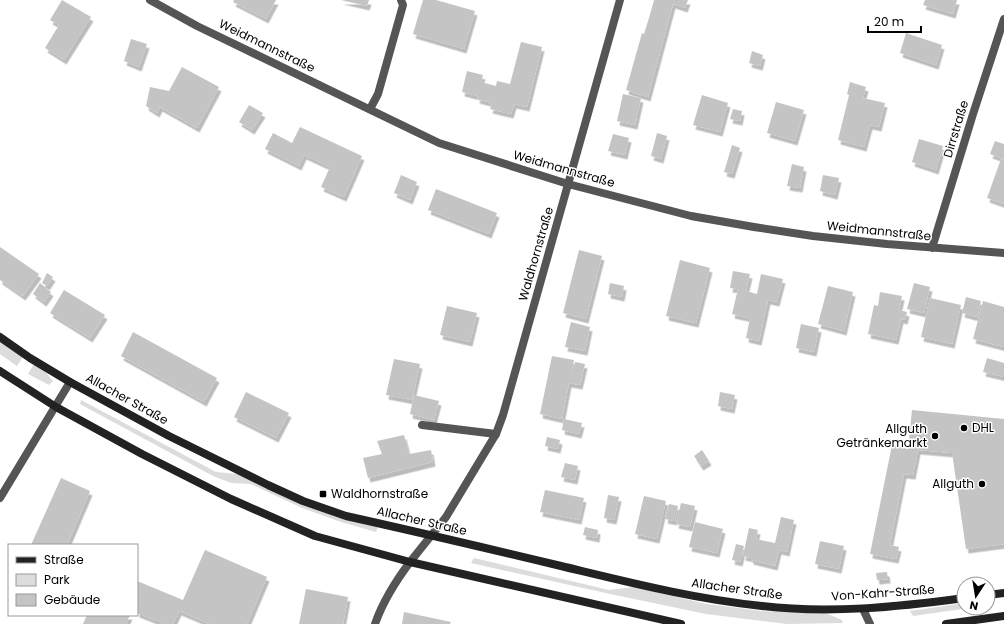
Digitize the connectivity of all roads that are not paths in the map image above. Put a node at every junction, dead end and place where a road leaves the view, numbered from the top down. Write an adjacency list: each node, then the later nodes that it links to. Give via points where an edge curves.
1 (150, 0): 5 (street, Weidmannstraße, via 197,26)
2 (401, 0): 5 (street, via 403,5 378,94)
3 (620, 0): 6 (street, Waldhornstraße)
4 (1004, 18): 7 (street, Dirrstraße)
5 (370, 109): 6 (street, Weidmannstraße, via 439,142)
6 (568, 184): 7 (street, Weidmannstraße, via 691,216 813,236); 14 (street, Waldhornstraße)
7 (932, 248): 8 (street, Weidmannstraße)
8 (1004, 253)
9 (0, 337): 11 (main road, Allacher Straße)
10 (0, 371): 12 (main road)
11 (70, 382): 12 (street); 16 (main road, Allacher Straße, via 169,436 303,501 346,516)
12 (56, 407): 15 (street); 17 (main road, via 189,479 300,530)
13 (422, 425): 14 (street)
14 (496, 434): 16 (street, Waldhornstraße)
15 (0, 498)
16 (433, 535): 17 (street, Waldhornstraße); 19 (main road, Allacher Straße, via 699,597)
17 (410, 562): 22 (street, Waldhornstraße, via 392,586); 23 (main road)
18 (956, 599): 20 (main road, Von-Kahr-Straße)
19 (804, 609): 20 (main road, Von-Kahr-Straße)
20 (863, 609): 24 (street)
21 (1004, 616): 25 (main road)
22 (375, 624)
23 (681, 624)
24 (870, 624)
25 (946, 624)

